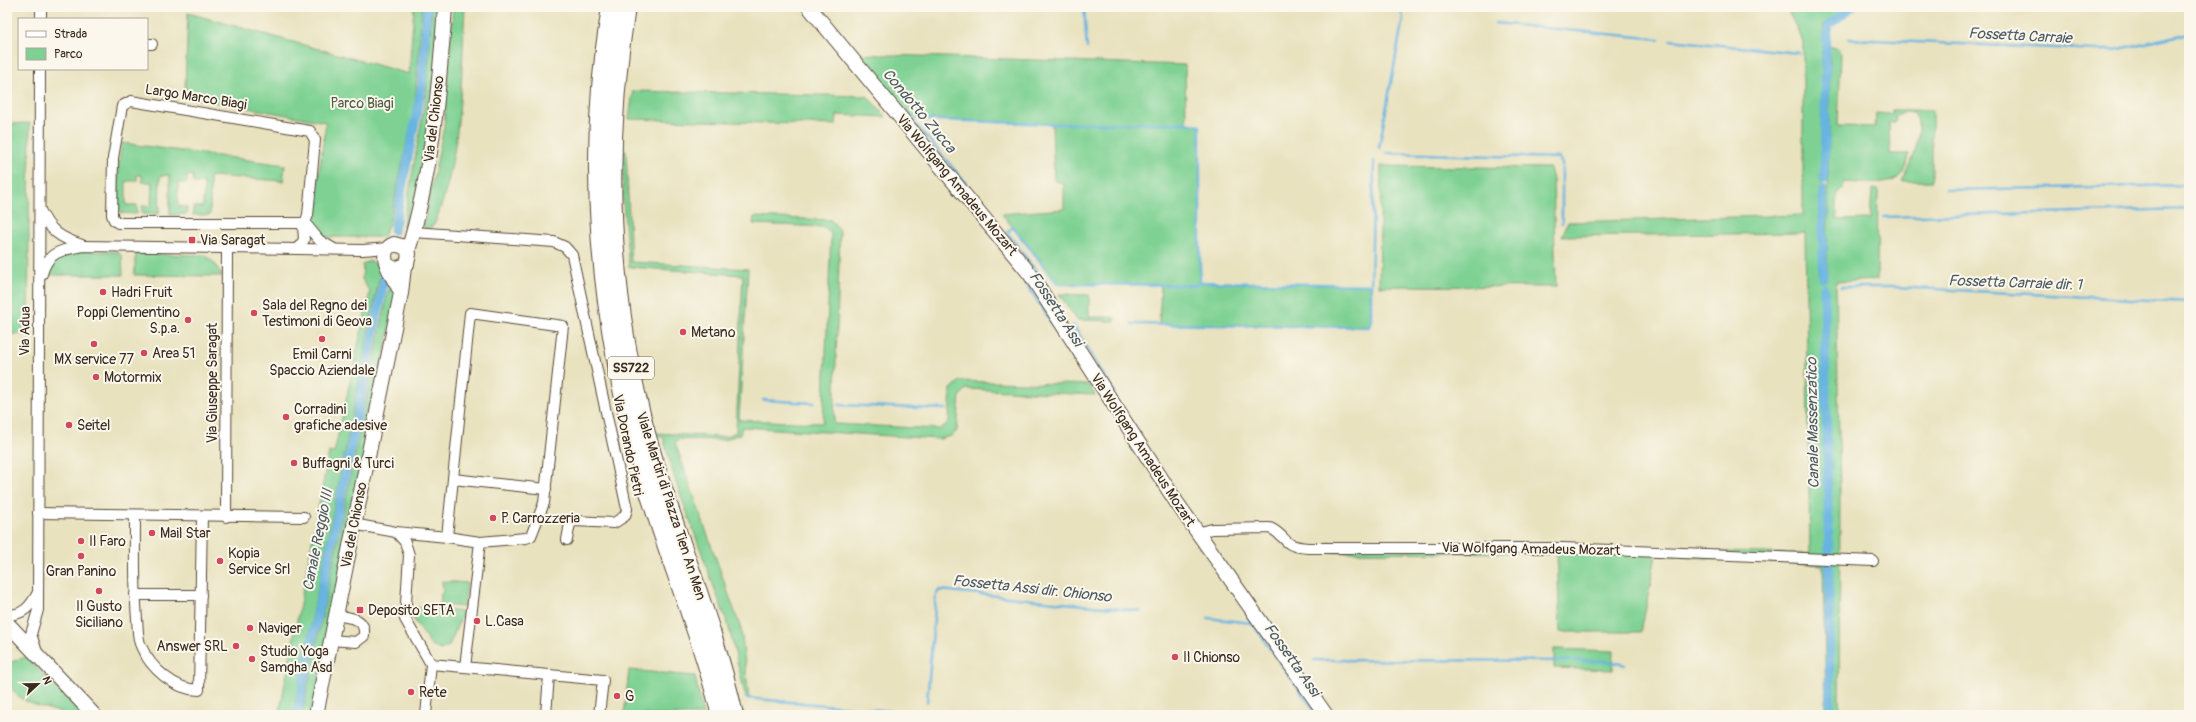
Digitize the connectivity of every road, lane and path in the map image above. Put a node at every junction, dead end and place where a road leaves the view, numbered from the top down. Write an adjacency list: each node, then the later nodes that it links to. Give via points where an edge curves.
1 (41, 7): 6 (street)
2 (445, 7): 11 (main road, Via del Chionso, via 434,135)
3 (611, 7): 48 (highway, Viale Martiri di Piazza Tien An Men / SS722, via 601,100 598,177 601,249 611,332 623,396 643,471)
4 (626, 7): 56 (highway, Viale Martiri di Piazza Tien An Men / SS722, via 616,77 612,161 612,211 622,315 645,427 661,482 713,633)
5 (809, 7): 31 (main road, Via Wolfgang Amadeus Mozart, via 1030,274)
6 (41, 18)
7 (40, 70): 8 (street, Via Adua)
8 (40, 210): 10 (street); 12 (street, Via Adua)
9 (305, 223): 9 (street, Largo Marco Biagi, via 308,215 315,140 310,131 131,101 122,106 113,158 112,216 118,223); 16 (street, Largo Marco Biagi, via 304,240); 17 (street, via 319,240)
10 (52, 230): 12 (street, via 46,229); 14 (street, via 64,239)
11 (414, 230): 19 (main road); 33 (street, Via Dorando Pietri, via 554,242 565,246 572,256 627,509 625,516 614,523 570,523)
12 (39, 233): 13 (street, Via Adua)
13 (38, 246): 18 (street); 20 (street, Via Adua)
14 (83, 246): 15 (street); 18 (street)
15 (227, 248): 16 (street); 27 (street, Via Giuseppe Saragat)
16 (297, 249): 17 (street)
17 (336, 250): 19 (street)
18 (56, 253): 20 (street, via 45,264)
19 (393, 254): 21 (main road); 21 (main road, Via del Chionso, via 409,258 404,267)
20 (40, 282): 24 (street, Via Adua)
21 (401, 293): 29 (main road, Via del Chionso)
22 (453, 479): 23 (street); 23 (street, via 470,313 563,326); 32 (street)
23 (546, 489): 34 (street, via 544,503 531,536)
24 (38, 513): 25 (street); 36 (street, Via Adua)
25 (135, 515): 26 (street); 38 (street)
26 (202, 516): 27 (street); 37 (street)
27 (226, 517): 28 (street)
28 (304, 517)
29 (353, 524): 30 (street); 40 (main road, Via del Chionso)
30 (396, 532): 32 (street); 45 (street, via 405,542 409,555 406,624)
31 (1197, 534): 35 (street, Via Wolfgang Amadeus Mozart, via 1212,529 1270,528 1292,546 1308,548 1577,549); 57 (main road, Via Wolfgang Amadeus Mozart)
32 (447, 537): 34 (street)
33 (567, 540)
34 (480, 542): 46 (street)
35 (1873, 561)
36 (37, 594): 39 (street, via 28,608 16,614); 44 (street, Via Adua, via 38,610 31,634)
37 (201, 594): 38 (street); 38 (street, via 199,690 191,690 171,681 147,657 140,645)
38 (135, 595)
39 (7, 614)
40 (336, 615): 43 (main road, Via del Chionso); 43 (street, via 359,619 363,624 364,636 356,642)
41 (7, 623): 44 (main road)
42 (7, 628): 44 (main road, via 38,660)
43 (331, 640): 50 (main road, Via del Chionso)
44 (40, 658): 49 (main road)
45 (431, 664): 46 (street); 51 (street)
46 (465, 667): 47 (street)
47 (549, 675): 52 (street); 53 (street, via 603,680)
48 (713, 681): 54 (highway, SS722); 55 (highway, Viale Martiri di Piazza Tien An Men / SS722)
49 (94, 715)
50 (316, 715)
51 (429, 715)
52 (546, 715)
53 (599, 715)
54 (715, 715)
55 (721, 715)
56 (734, 715)
57 (1326, 715)

